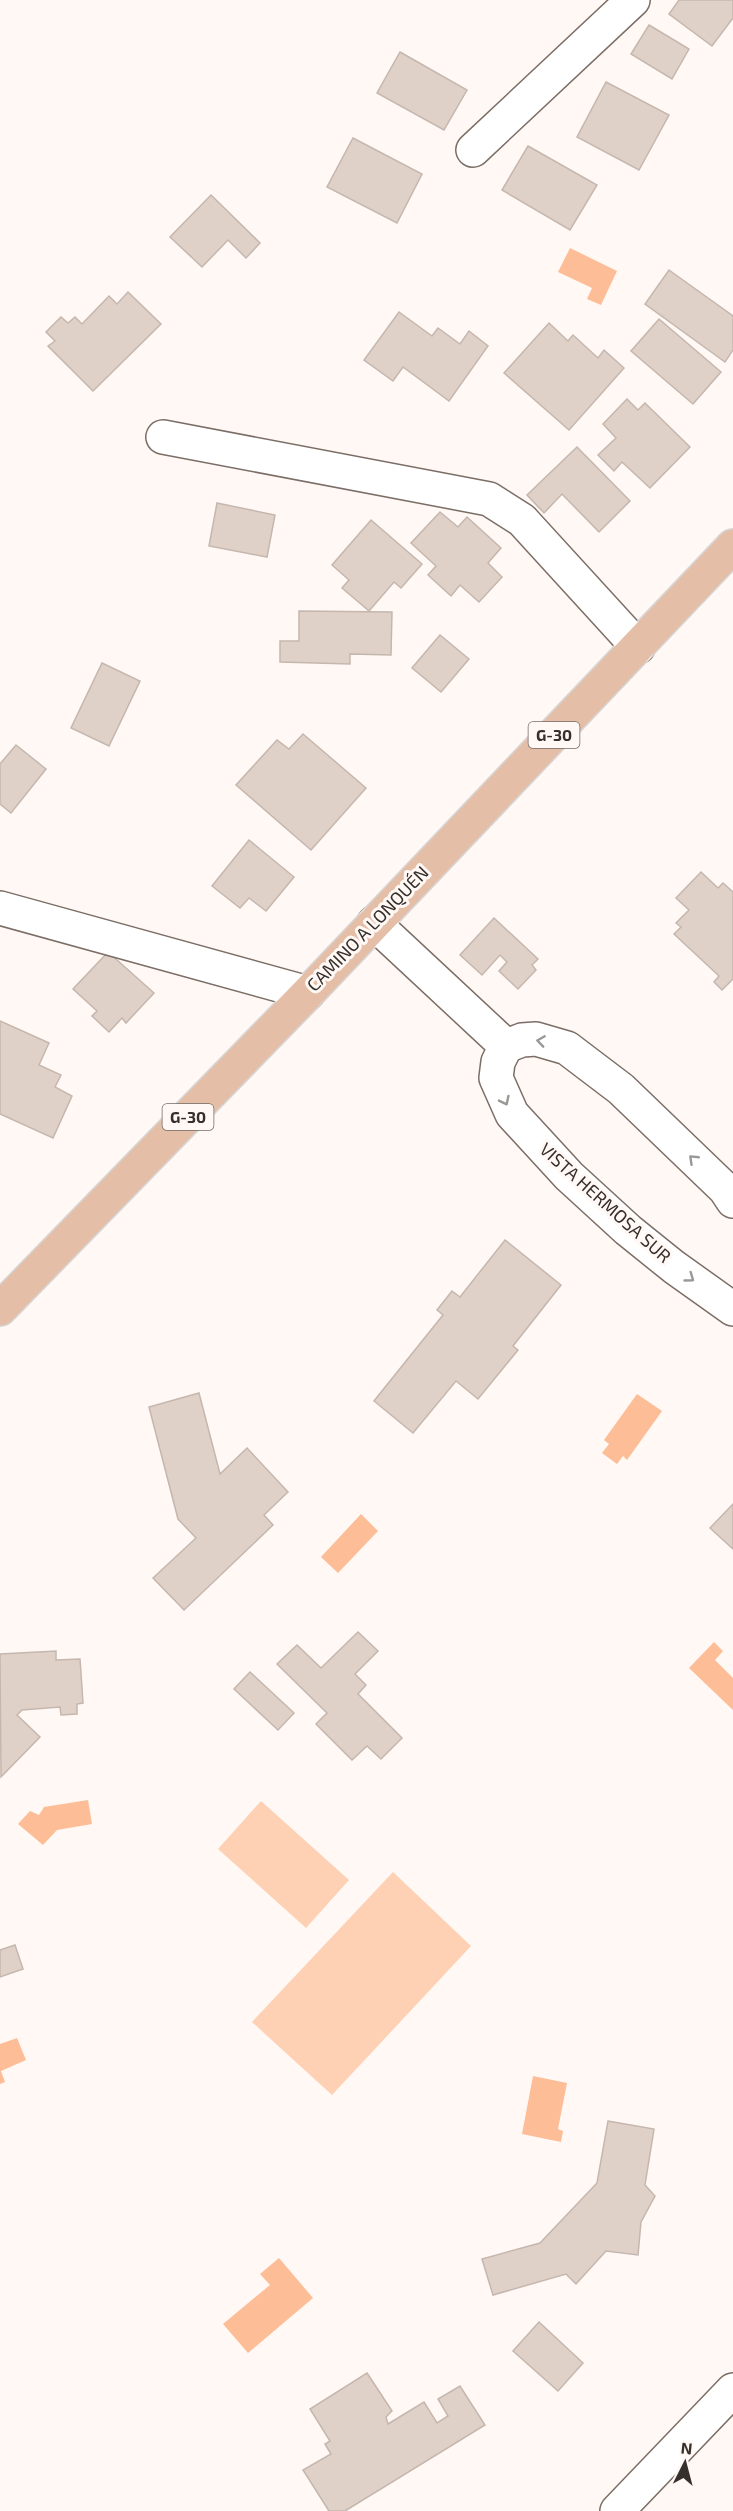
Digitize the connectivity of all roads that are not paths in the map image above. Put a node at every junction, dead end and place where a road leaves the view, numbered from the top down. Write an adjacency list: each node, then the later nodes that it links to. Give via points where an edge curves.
1 (633, 0): 2 (street)
2 (473, 150)
3 (163, 437): 5 (street, via 489,499 522,520)
4 (733, 546): 5 (main road, CAMINO A LONQUÉN / G-30)
5 (638, 647): 7 (main road, CAMINO A LONQUÉN / G-30)
6 (0, 908): 8 (street)
7 (374, 923): 8 (main road, CAMINO A LONQUÉN / G-30); 9 (street)
8 (308, 993): 11 (main road, CAMINO A LONQUÉN / G-30)
9 (506, 1046): 10 (street, one-way to 9, via 725,1189 621,1089 567,1048 536,1039); 12 (street, VISTA HERMOSA SUR, one-way to 12, via 496,1078 512,1114 569,1176 628,1230)
10 (733, 1202)
11 (0, 1309)
12 (733, 1309)
13 (733, 2390): 14 (street)
14 (617, 2511)

